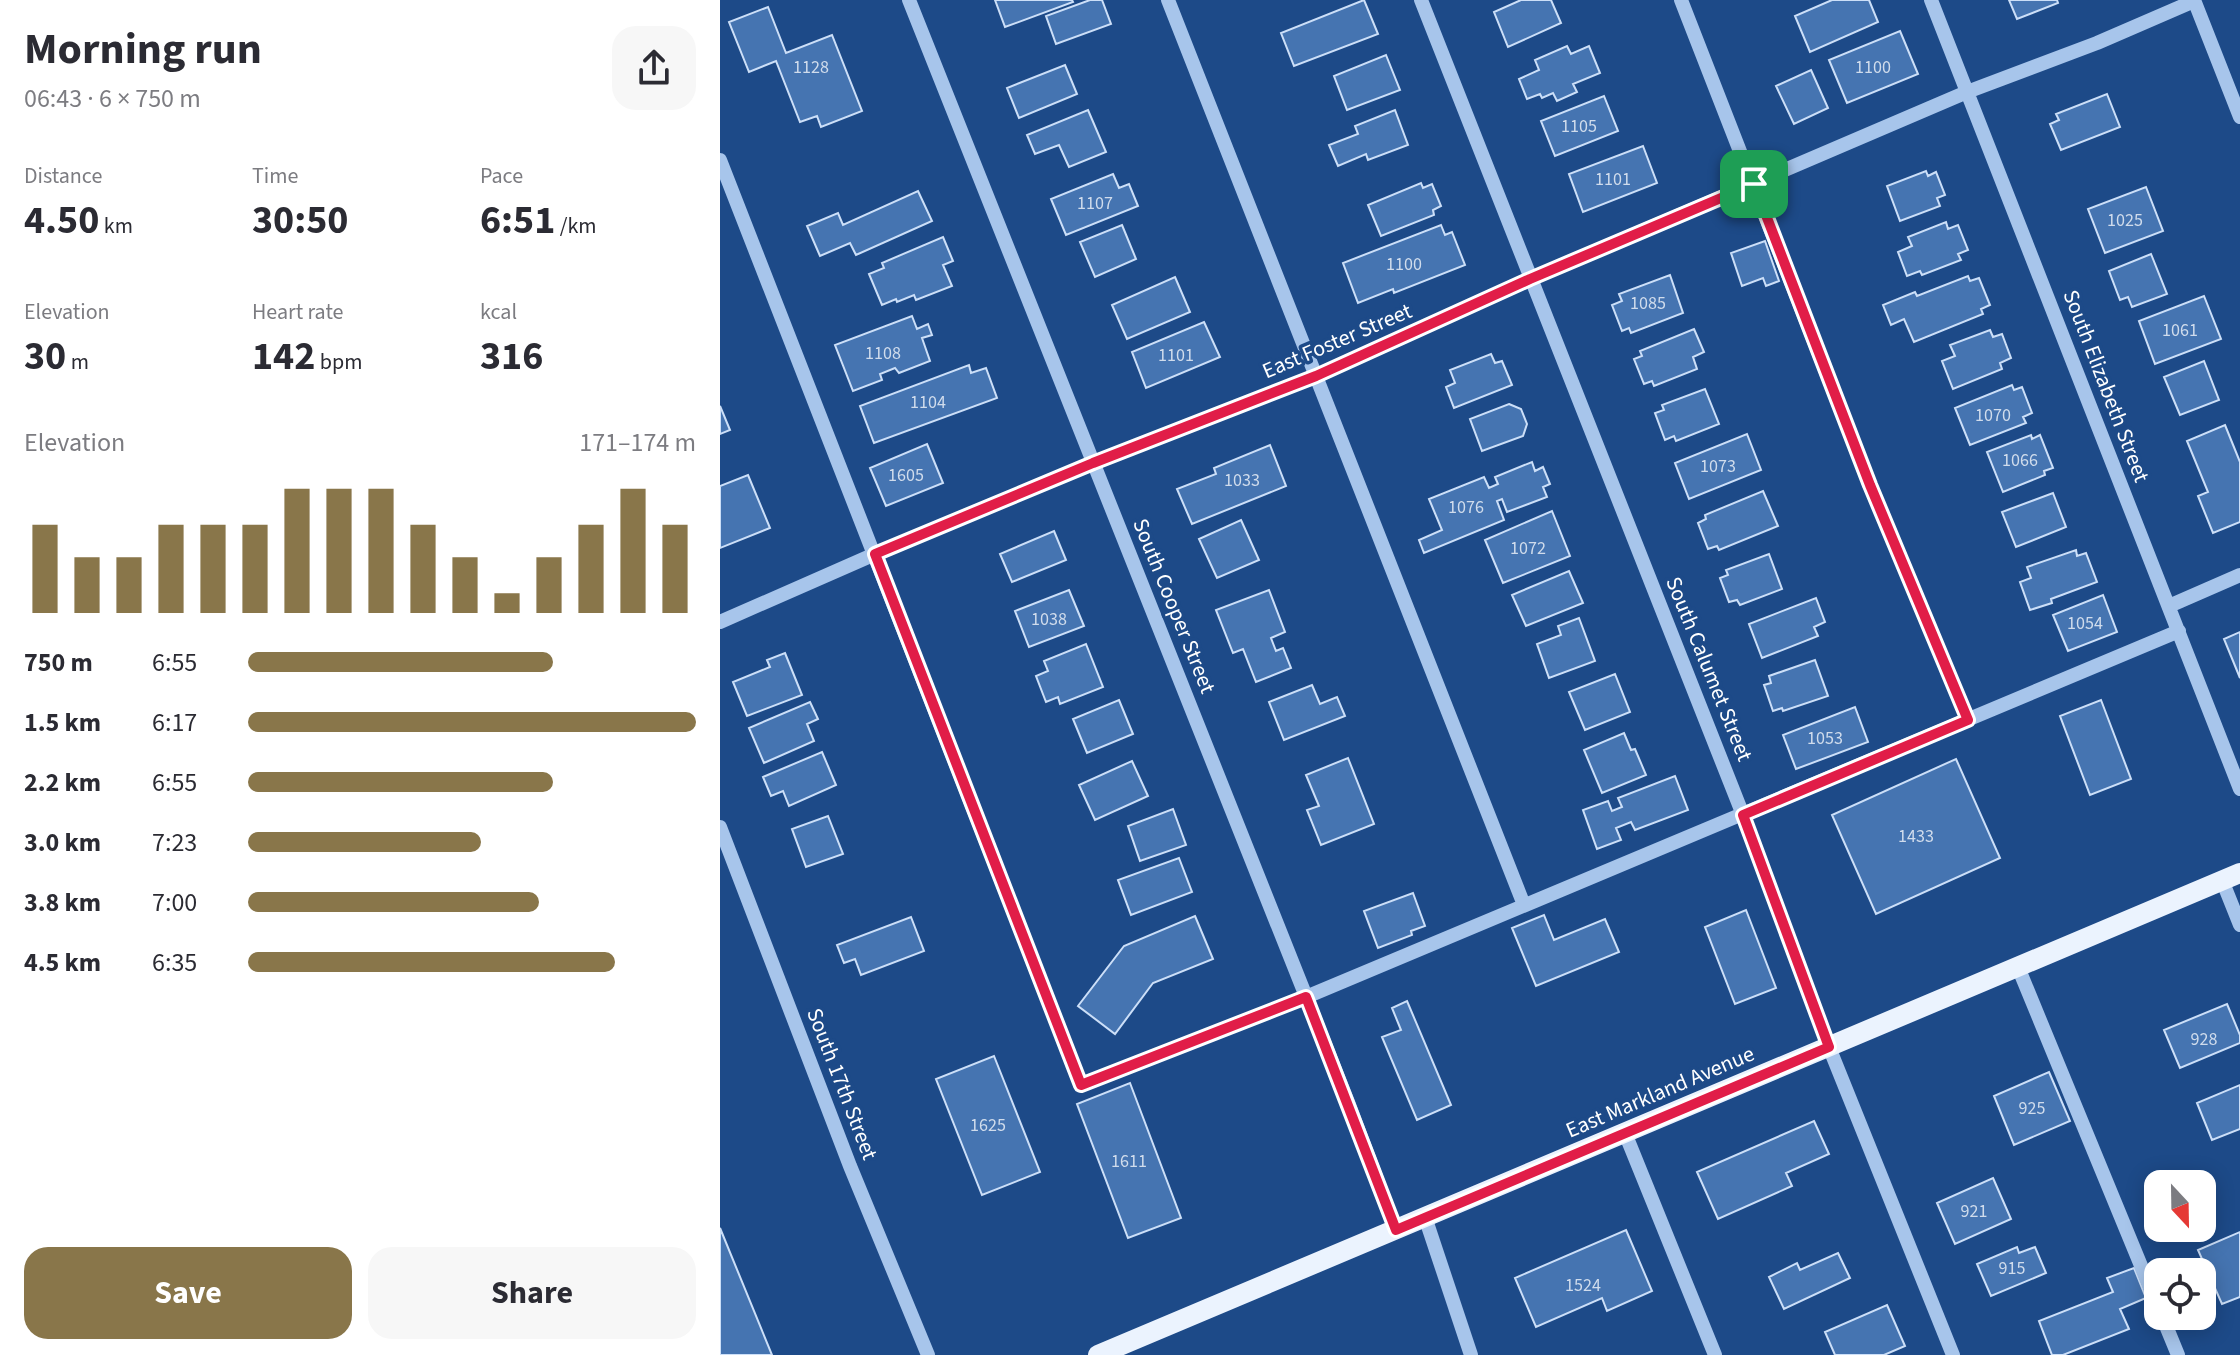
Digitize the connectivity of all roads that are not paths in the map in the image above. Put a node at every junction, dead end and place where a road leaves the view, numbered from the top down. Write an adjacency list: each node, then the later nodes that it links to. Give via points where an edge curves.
1 (909, 0): 13 (street, South Cooper Street)
2 (1168, 0): 12 (street)
3 (1421, 0): 11 (street, South Calumet Street)
4 (1681, 0): 10 (street)
5 (1931, 0): 7 (street, South Elizabeth Street)
6 (2194, 0): 7 (street, East Foster Street); 8 (street)
7 (1967, 92): 10 (street, East Foster Street); 16 (street, South Elizabeth Street)
8 (2240, 117)
9 (720, 160): 14 (street)
10 (1754, 184): 11 (street, East Foster Street); 19 (street)
11 (1530, 279): 12 (street, East Foster Street); 21 (street, South Calumet Street)
12 (1316, 376): 13 (street, East Foster Street); 24 (street)
13 (1093, 463): 14 (street, East Foster Street); 27 (street, South Cooper Street)
14 (875, 554): 17 (street, East Foster Street); 27 (street, via 1081,1085)
15 (2240, 575): 16 (street)
16 (2169, 606): 18 (street, South Elizabeth Street)
17 (720, 622)
18 (2179, 631): 19 (street); 20 (street, South Elizabeth Street)
19 (1968, 720): 21 (street)
20 (2240, 789)
21 (1743, 815): 24 (street); 28 (street, South Calumet Street)
22 (720, 827): 34 (street, South 17th Street)
23 (2231, 876): 25 (street); 26 (main road, East Markland Avenue)
24 (1524, 905): 27 (street)
25 (2240, 925)
26 (2018, 967): 28 (main road, East Markland Avenue); 32 (street)
27 (1306, 997): 31 (street, South Cooper Street)
28 (1829, 1047): 29 (main road, East Markland Avenue); 38 (street, South Calumet Street)
29 (1625, 1133): 30 (main road, East Markland Avenue); 37 (street)
30 (1425, 1217): 31 (main road, East Markland Avenue); 36 (street)
31 (1396, 1230): 35 (main road, East Markland Avenue)
32 (2144, 1273)
33 (2168, 1330): 39 (street)
34 (928, 1355)
35 (1098, 1355)
36 (1471, 1355)
37 (1715, 1355)
38 (1953, 1355)
39 (2178, 1355)

